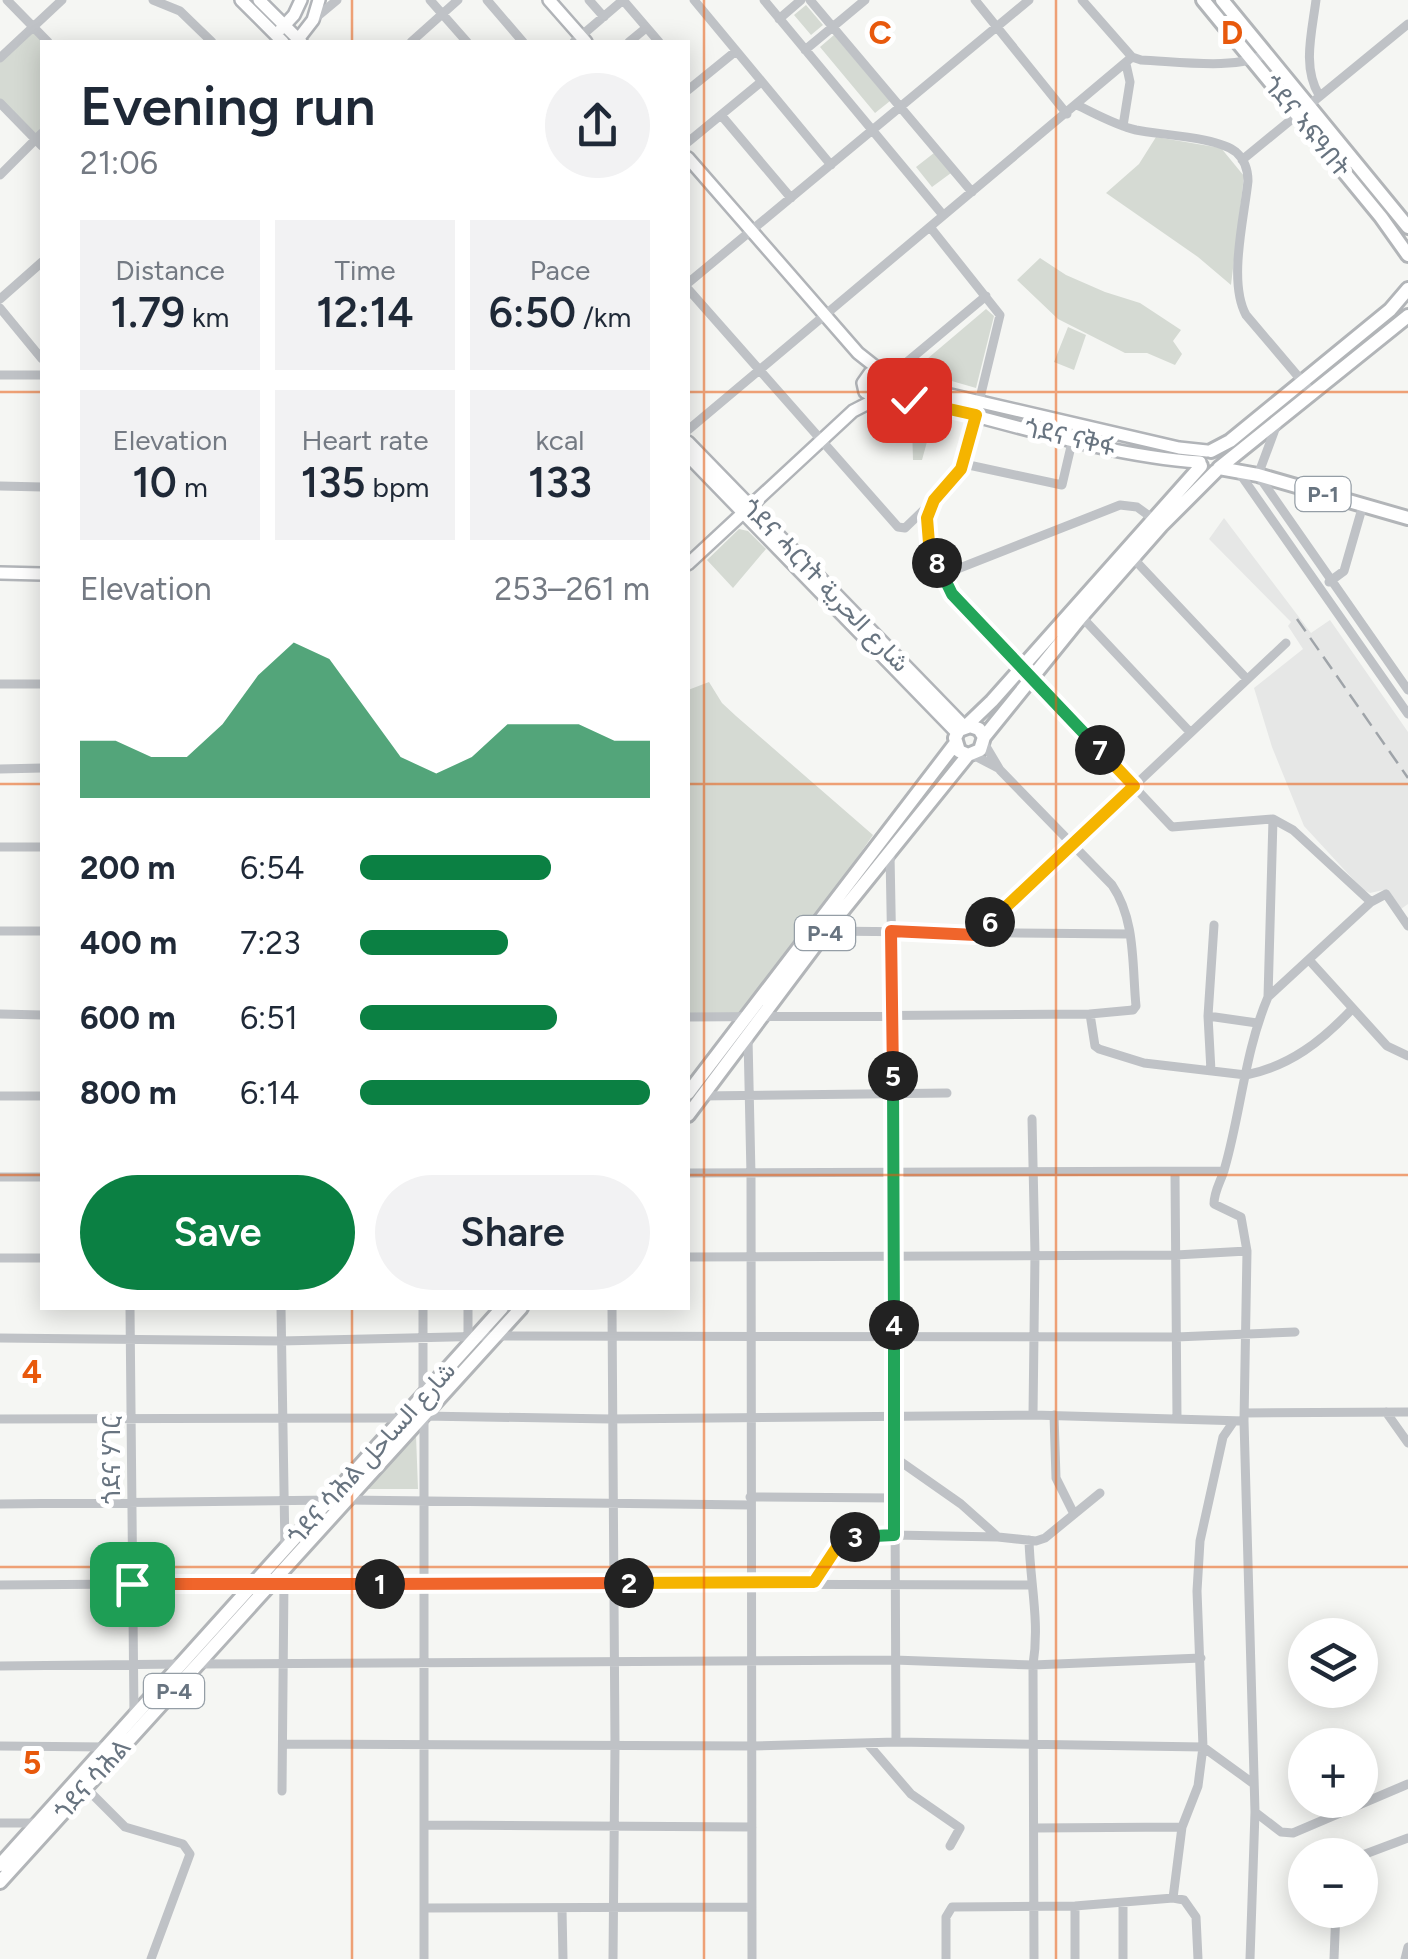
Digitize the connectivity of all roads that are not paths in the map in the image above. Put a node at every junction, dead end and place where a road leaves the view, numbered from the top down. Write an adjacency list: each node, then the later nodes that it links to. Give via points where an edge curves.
1 (8, 0): 30 (street)
2 (62, 0): 30 (street)
3 (153, 0): 36 (street, via 175,8)
4 (241, 0): 34 (main road)
5 (259, 0): 34 (main road)
6 (300, 0): 34 (main road)
7 (319, 0): 28 (main road)
8 (336, 0): 28 (street)
9 (430, 0): 25 (street)
10 (458, 0): 25 (street)
11 (487, 0): 40 (street)
12 (590, 0): 26 (street)
13 (694, 0): 45 (street)
14 (764, 0): 27 (street)
15 (801, 0): 27 (street)
16 (810, 0): 31 (street)
17 (865, 0): 31 (street)
18 (974, 0): 32 (street)
19 (1029, 0): 32 (street)
20 (1082, 0): 48 (street)
21 (1203, 0): 24 (highway, ጎደና ኣፍዓበት)
22 (1316, 0): 51 (street, via 1309,67)
23 (551, 1): 41 (main road)
24 (1221, 7): 46 (highway, ጎደና ኣፍዓበት)
25 (442, 14): 38 (street); 39 (street)
26 (604, 17): 33 (street, via 623,0); 41 (street)
27 (780, 19): 44 (street)
28 (313, 20): 37 (main road)
29 (1408, 24): 51 (street)
30 (33, 26): 35 (street); 47 (street)
31 (833, 26): 44 (street); 54 (street)
32 (997, 27): 54 (street); 55 (street)
33 (646, 28): 42 (street); 43 (street)
34 (281, 35)
35 (46, 40)
36 (210, 40)
37 (299, 40)
38 (413, 40)
39 (465, 40)
40 (521, 40)
41 (580, 40)
42 (631, 40)
43 (656, 40)
44 (805, 50): 59 (street)
45 (736, 51): 49 (street); 50 (street)
46 (1260, 57): 48 (street); 51 (highway, ጎደና ኣፍዓበት); 56 (highway, ጎደና ኣፍዓበት)
47 (0, 58)
48 (1129, 60): 53 (street); 58 (street)
49 (761, 82): 57 (street); 64 (street)
50 (690, 83)
51 (1314, 100): 56 (street); 66 (highway, ጎደና ኣፍዓበት)
52 (0, 103): 60 (street)
53 (1076, 105): 55 (street); 58 (street)
54 (900, 108): 59 (street); 67 (street)
55 (1067, 114): 67 (street)
56 (1298, 114): 63 (street); 66 (highway, ጎደና ኣፍዓበት)
57 (721, 115): 61 (street); 68 (street)
58 (1122, 126): 63 (street, via 1230,148)
59 (872, 130): 64 (street); 69 (street)
60 (40, 139): 65 (street)
61 (690, 140)
62 (690, 160): 72 (main road, ጎደና ናቅፋ)
63 (1242, 160): 96 (street, via 1248,181 1239,302)
64 (831, 165): 68 (street)
65 (0, 175)
66 (1357, 176): 71 (highway, ጎደና ኣፍዓበት); 73 (highway, ጎደና ኣፍዓበት)
67 (972, 192): 69 (street)
68 (791, 198): 72 (street)
69 (943, 215): 70 (street)
70 (930, 227): 78 (street); 81 (street)
71 (1408, 227)
72 (751, 230): 75 (street); 81 (main road, ጎደና ናቅፋ)
73 (1408, 255)
74 (40, 264): 79 (street)
75 (690, 284)
76 (690, 288): 90 (street)
77 (1408, 288): 83 (highway)
78 (986, 296): 94 (street); 99 (street, via 1000,318)
79 (0, 299)
80 (0, 308): 85 (street)
81 (825, 315): 87 (main road, ጎደና ናቅፋ); 90 (street)
82 (1408, 316): 84 (highway)
83 (1366, 330): 84 (highway); 96 (highway)
84 (1376, 342): 97 (highway)
85 (29, 343): 86 (street); 88 (street)
86 (40, 343)
87 (858, 353): 94 (main road, ጎደና ናቅፋ); 95 (main road, ጎደና ናቅፋ)
88 (40, 358)
89 (40, 363): 92 (street)
90 (760, 371): 104 (street); 106 (street)
91 (0, 375): 92 (street)
92 (28, 375): 93 (street)
93 (40, 375)
94 (887, 377): 95 (main road, via 874,371); 98 (main road, via 890,389); 99 (main road, ጎደና ናቅፋ)
95 (864, 381): 98 (main road, via 866,392); 101 (main road)
96 (1303, 381): 97 (street); 100 (highway)
97 (1314, 394): 102 (highway)
98 (879, 398): 99 (main road, ጎደና ናቅፋ); 101 (main road)
99 (978, 408): 103 (main road, ጎደና ናቅፋ); 105 (main road, ጎደና ናቅፋ); 110 (street)
100 (1268, 410): 102 (highway); 108 (highway)
101 (853, 411): 106 (main road)
102 (1278, 423): 111 (highway); 113 (street)
103 (1076, 425): 105 (street); 108 (main road, ጎደና ናቅፋ)
104 (690, 428)
105 (1073, 439): 108 (main road, ጎደና ናቅፋ, via 1174,460); 110 (street, via 1062,485)
106 (822, 440): 116 (street, via 898,527); 118 (main road)
107 (690, 444): 118 (main road, ጎደና ሓርነት شارع الحرية)
108 (1205, 457): 111 (highway, via 1220,455); 120 (highway)
109 (690, 458): 118 (main road, ጎደና ሓርነት شارع الحرية)
110 (964, 464): 116 (street)
111 (1218, 470): 112 (highway, P-1); 120 (highway)
112 (1238, 472): 113 (highway, P-1); 127 (street)
113 (1258, 475): 117 (highway, P-1); 126 (street)
114 (0, 486): 115 (street)
115 (40, 487)
116 (934, 500): 125 (street, via 927,530)
117 (1363, 505): 119 (highway, P-1); 126 (street, via 1344,571)
118 (747, 511): 122 (main road); 137 (main road, ጎደና ሓርነት شارع الحرية)
119 (1408, 518)
120 (1157, 522): 121 (highway); 125 (street, via 1137,507 1120,505)
121 (1129, 554): 128 (highway); 131 (street)
122 (690, 562)
123 (0, 574): 124 (main road)
124 (40, 574)
125 (942, 574): 130 (street, via 952,594)
126 (1330, 581): 127 (street); 134 (street)
127 (1320, 589): 134 (street)
128 (1076, 612): 130 (highway); 136 (street)
129 (1286, 643): 131 (street)
130 (1026, 672): 137 (highway); 138 (highway); 143 (street)
131 (1246, 678): 136 (street)
132 (0, 684): 133 (street)
133 (40, 684)
134 (1405, 696): 135 (street)
135 (1408, 714)
136 (1190, 731): 143 (street)
137 (960, 732): 138 (highway, via 979,729); 139 (highway); 152 (highway, P-4)
138 (984, 740): 139 (highway); 142 (street)
139 (970, 755): 142 (street); 148 (highway, P-4)
140 (0, 768): 141 (street)
141 (40, 768)
142 (1000, 770): 145 (street)
143 (1134, 786): 144 (street, via 1178,829); 145 (street)
144 (1273, 819): 149 (street); 159 (street)
145 (1072, 843): 156 (street, via 1123,902); 157 (street)
146 (0, 847): 147 (street)
147 (40, 848)
148 (890, 854): 152 (highway, P-4); 155 (street)
149 (1371, 902): 151 (street, via 1386,894); 158 (street)
150 (1214, 925): 167 (street)
151 (1408, 926)
152 (820, 928): 155 (street); 164 (highway, P-4); 165 (highway, P-4)
153 (0, 931): 154 (street)
154 (40, 931)
155 (891, 931): 157 (street); 166 (street)
156 (1129, 934): 157 (street); 163 (street, via 1136,1006 1127,1013)
157 (976, 935)
158 (1310, 961): 159 (street); 160 (street)
159 (1268, 997): 169 (street)
160 (1352, 1008): 171 (street, via 1387,1046); 173 (street, via 1305,1052)
161 (0, 1014): 162 (street)
162 (40, 1014)
163 (1090, 1014): 166 (street); 172 (street, via 1098,1049 1144,1063)
164 (762, 1015): 165 (street); 166 (street); 170 (highway, P-4)
165 (747, 1016): 168 (street); 170 (street); 176 (highway, P-4)
166 (893, 1016): 175 (street)
167 (1208, 1016): 169 (street); 172 (street)
168 (690, 1017)
169 (1257, 1023): 173 (street)
170 (748, 1035): 176 (highway, P-4); 177 (street)
171 (1408, 1056)
172 (1211, 1070): 173 (street)
173 (1246, 1075): 181 (street)
174 (947, 1093): 175 (street)
175 (894, 1094): 177 (street); 186 (street)
176 (692, 1095): 177 (street)
177 (748, 1095): 185 (street)
178 (0, 1096): 179 (street)
179 (40, 1096)
180 (1032, 1119): 182 (street)
181 (1224, 1171): 184 (street); 189 (street, via 1214,1204 1241,1218)
182 (1034, 1172): 184 (street); 186 (street); 190 (street)
183 (690, 1173): 185 (street)
184 (1175, 1173): 191 (street)
185 (751, 1174): 186 (street); 194 (street)
186 (893, 1174): 192 (street)
187 (0, 1177): 188 (street)
188 (40, 1177)
189 (1247, 1252): 191 (street); 207 (street)
190 (1035, 1254): 191 (street); 192 (street); 205 (street)
191 (1176, 1255): 212 (street)
192 (892, 1256): 194 (street); 211 (street)
193 (690, 1257): 194 (street)
194 (751, 1257): 215 (street)
195 (0, 1258): 196 (street)
196 (40, 1258)
197 (130, 1310): 214 (street, ጎደና ሃገር)
198 (281, 1310): 216 (street)
199 (423, 1310): 208 (street)
200 (468, 1310): 209 (street)
201 (500, 1310): 209 (highway, ጎደና ሳሕል شارع الساحل / P-4)
202 (519, 1310): 206 (highway, ጎደና ሳሕል شارع الساحل / P-4)
203 (612, 1310): 210 (street)
204 (1294, 1332): 207 (street)
205 (1034, 1335): 211 (street); 212 (street); 220 (street)
206 (494, 1336): 209 (street); 210 (street); 222 (highway, ጎደና ሳሕል شارع الساحل / P-4)
207 (1246, 1336): 212 (street); 228 (street)
208 (422, 1337): 209 (street); 216 (street); 217 (street)
209 (471, 1337): 217 (highway, ጎደና ሳሕል شارع الساحل / P-4)
210 (612, 1337): 215 (street); 230 (street)
211 (895, 1337): 215 (street); 223 (street)
212 (1176, 1337): 227 (street)
213 (0, 1338): 214 (street)
214 (130, 1338): 216 (street); 224 (street, ጎደና ሃገር)
215 (751, 1338): 226 (street)
216 (281, 1342): 231 (street)
217 (423, 1396): 222 (street); 225 (highway, ጎደና ሳሕል شارع الساحل / P-4)
218 (1386, 1412): 219 (street); 228 (street); 232 (street)
219 (1408, 1412)
220 (1033, 1415): 221 (street); 223 (street)
221 (1054, 1415): 227 (street); 244 (street, via 1056,1478)
222 (424, 1416): 225 (street); 230 (street); 239 (highway, ጎደና ሳሕል شارع الساحل / P-4); 241 (street)
223 (894, 1416): 226 (street); 233 (street)
224 (132, 1418): 229 (street); 231 (street); 236 (street, ጎደና ሃገር)
225 (404, 1418): 231 (street); 238 (highway, ጎደና ሳሕል شارع الساحل / P-4)
226 (752, 1418): 230 (street); 240 (street)
227 (1177, 1418): 228 (street)
228 (1241, 1418): 259 (street, via 1223,1438 1200,1541); 282 (street)
229 (0, 1419)
230 (611, 1419): 242 (street)
231 (282, 1420): 237 (street)
232 (1408, 1442)
233 (894, 1458): 235 (street); 246 (street)
234 (1100, 1493): 244 (street)
235 (894, 1498): 240 (street); 245 (street)
236 (131, 1500): 237 (street); 243 (street); 255 (street, ጎደና ሃገር)
237 (284, 1500): 238 (street); 248 (street)
238 (330, 1500): 239 (street); 248 (highway, ጎደና ሳሕል شارع الساحل / P-4)
239 (348, 1500): 241 (street); 249 (highway, ጎደና ሳሕል / P-4)
240 (750, 1501): 242 (street); 253 (street)
241 (423, 1502): 242 (street); 256 (street)
242 (612, 1502): 252 (street)
243 (0, 1504)
244 (1074, 1514): 247 (street, via 1045,1538)
245 (894, 1535): 246 (street); 250 (street, via 844,1539); 254 (street)
246 (998, 1537): 247 (street)
247 (1029, 1540): 257 (street)
248 (285, 1549): 249 (street); 251 (highway, ጎደና ሳሕል شارع الساحل / P-4)
249 (280, 1578): 251 (street); 256 (street); 263 (street); 267 (highway, ጎደና ሳሕል / P-4)
250 (814, 1582): 253 (street); 254 (street)
251 (255, 1583): 255 (street); 266 (highway, ጎደና ሳሕል شارع الساحل / P-4)
252 (612, 1583): 253 (street); 256 (street); 261 (street)
253 (751, 1583): 265 (street)
254 (894, 1583): 257 (street); 260 (street)
255 (132, 1584): 258 (street); 262 (street, ጎደና ሃገር)
256 (423, 1585): 264 (street)
257 (1030, 1585): 268 (street, via 1036,1597)
258 (0, 1586)
259 (1200, 1658): 268 (street); 281 (street)
260 (894, 1660): 265 (street); 268 (street); 272 (street)
261 (613, 1661): 264 (street); 265 (street); 277 (street)
262 (132, 1662): 266 (street); 269 (street); 270 (street, ጎደና ሃገር)
263 (283, 1662): 264 (street); 267 (street); 274 (street)
264 (423, 1662): 273 (street)
265 (751, 1663): 279 (street)
266 (183, 1664): 267 (street); 270 (highway, ጎደና ሳሕል شارع الساحل / P-4)
267 (199, 1664): 271 (highway, ጎደና ሳሕል / P-4)
268 (1033, 1664): 276 (street)
269 (0, 1666)
270 (134, 1717): 271 (street, ጎደና ሃገር); 280 (highway, ጎደና ሳሕል شارع الساحل / P-4)
271 (135, 1732): 280 (highway, ጎደና ሳሕል / P-4)
272 (896, 1742): 275 (street); 276 (street)
273 (425, 1743): 274 (street); 277 (street); 289 (street)
274 (283, 1744): 285 (street)
275 (868, 1744): 279 (street); 295 (street, via 911,1794 960,1828)
276 (1034, 1744): 281 (street); 293 (street)
277 (615, 1745): 279 (street); 292 (street)
278 (0, 1746): 280 (street)
279 (753, 1746): 290 (street)
280 (115, 1747): 284 (highway, ጎደና ሳሕል / P-4); 288 (highway, ጎደና ሳሕል شارع الساحل / P-4)
281 (1202, 1747): 282 (street); 291 (street, via 1198,1786)
282 (1254, 1784): 286 (street)
283 (1408, 1784): 286 (street, via 1293,1832 1281,1832)
284 (86, 1788): 288 (highway, ጎደና ሳሕል / P-4); 309 (street, via 125,1828 182,1844 190,1854)
285 (282, 1791)
286 (1255, 1812): 319 (street)
287 (0, 1823): 288 (street)
288 (46, 1823): 297 (highway, ጎደና ሳሕል شارع الساحل / P-4); 298 (highway, ጎደና ሳሕል / P-4)
289 (425, 1826): 292 (street); 305 (street)
290 (752, 1827): 292 (street); 303 (street)
291 (1182, 1827): 293 (street); 299 (street)
292 (612, 1828): 302 (street)
293 (1036, 1828): 301 (street)
294 (1408, 1838): 296 (street)
295 (950, 1846)
296 (1378, 1849)
297 (0, 1865)
298 (0, 1882)
299 (1174, 1898): 300 (street); 318 (street, via 1184,1900 1196,1917)
300 (1124, 1904): 304 (street); 317 (street)
301 (1035, 1905): 304 (street); 314 (street, via 949,1909); 315 (street)
302 (612, 1906): 303 (street); 306 (street); 312 (street)
303 (752, 1906): 313 (street)
304 (1075, 1906): 316 (street)
305 (426, 1908): 306 (street); 310 (street)
306 (562, 1909): 311 (street)
307 (1335, 1928): 320 (street)
308 (1408, 1947): 321 (street)
309 (152, 1959)
310 (424, 1959)
311 (563, 1959)
312 (613, 1959)
313 (752, 1959)
314 (946, 1959)
315 (1034, 1959)
316 (1075, 1959)
317 (1123, 1959)
318 (1198, 1959)
319 (1250, 1959)
320 (1334, 1959)
321 (1404, 1959)

